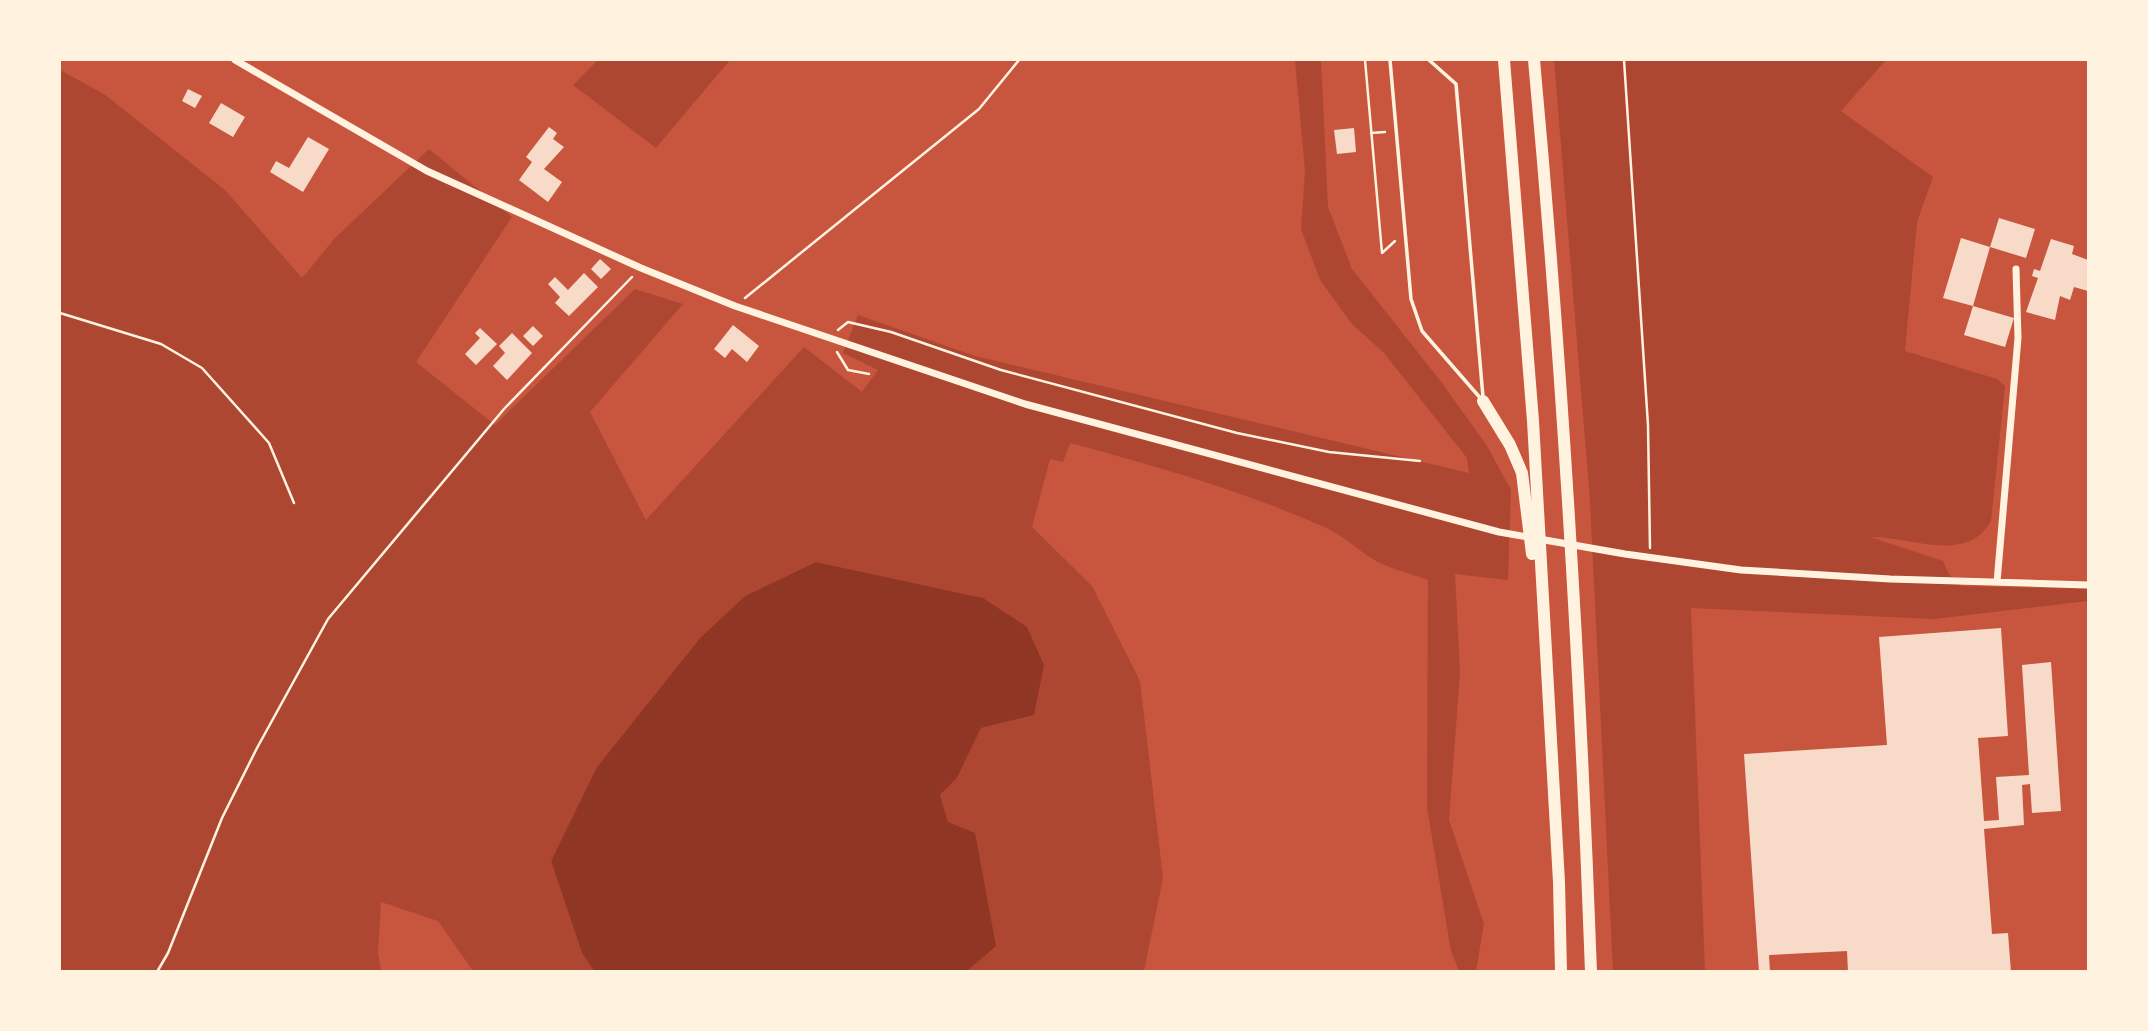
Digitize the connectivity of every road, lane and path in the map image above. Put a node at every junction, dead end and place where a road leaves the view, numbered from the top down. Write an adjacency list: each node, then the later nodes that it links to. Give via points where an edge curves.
1 (235, 60): 12 (street, via 426,171)
2 (1019, 60): 14 (path, via 979,108)
3 (1365, 60): 10 (path)
4 (1390, 60): 9 (lane)
5 (1429, 60): 18 (lane, via 1456,84)
6 (1504, 60): 24 (highway, via 1534,421)
7 (1534, 60): 27 (highway, via 1567,459)
8 (1624, 60): 21 (path, via 1648,425)
9 (1395, 132): 10 (path); 11 (lane)
10 (1371, 133): 11 (path, via 1382,253)
11 (1405, 232): 18 (lane, via 1411,299 1422,331)
12 (641, 268): 14 (street); 25 (path, via 504,409 328,619 228,806)
13 (2016, 269): 22 (street, via 2018,338)
14 (735, 306): 16 (street)
15 (60, 313): 20 (path, via 161,344 202,368 269,443)
16 (830, 336): 17 (path, via 848,370); 19 (path, via 848,322 1000,370 1237,433 1329,452); 21 (street, via 1025,404 1499,532)
17 (869, 374)
18 (1483, 401): 24 (highway, via 1522,473)
19 (1420, 461)
20 (294, 503)
21 (1650, 558): 22 (street, via 1741,570)
22 (1997, 582): 23 (street)
23 (2088, 585)
24 (1544, 638): 26 (highway)
25 (157, 971)
26 (1560, 971)
27 (1591, 971)

